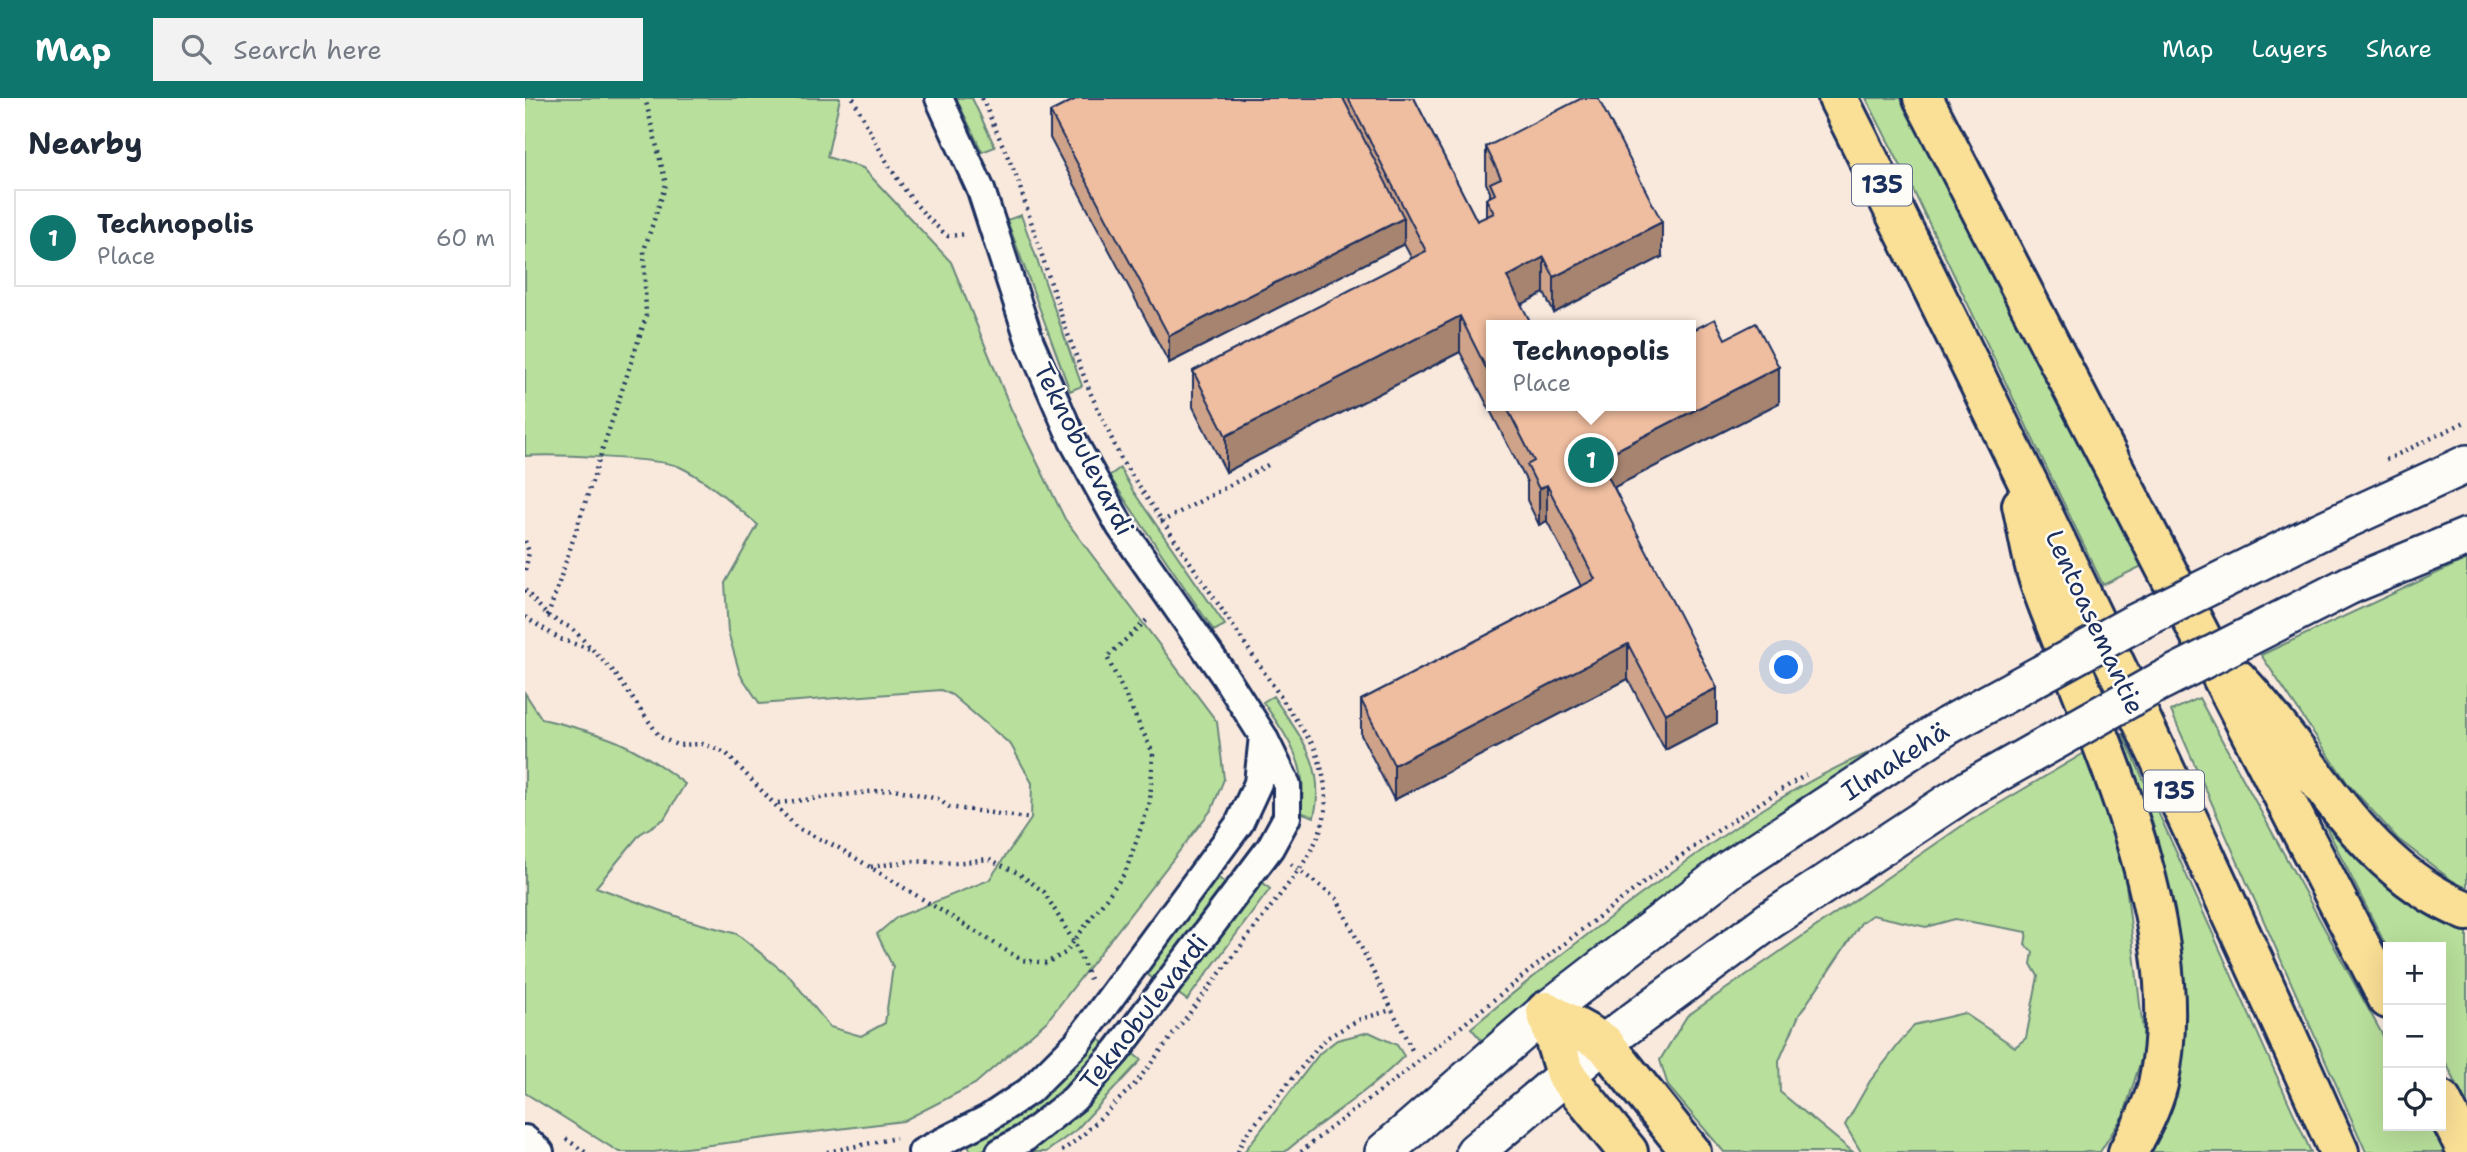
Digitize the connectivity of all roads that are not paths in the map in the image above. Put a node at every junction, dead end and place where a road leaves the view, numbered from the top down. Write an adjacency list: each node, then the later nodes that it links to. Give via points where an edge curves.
1 (939, 98): 8 (street, Teknobulevardi, via 981,190 1030,342 1082,457 1120,526)
2 (1838, 98): 4 (highway, Lentoasemantie / 135)
3 (1923, 98): 7 (highway)
4 (2005, 431): 24 (highway, via 2039,580 2132,829 2153,914 2164,985 2165,1032 2158,1085); 25 (highway, Lentoasemantie / 135)
5 (2467, 464): 11 (main road, Ilmakehä, bridge, via 2133,624 1947,726 1730,869)
6 (2467, 537): 12 (main road, bridge, via 2350,585 2159,682 1971,788 1769,920)
7 (2209, 650): 9 (highway, via 2272,716 2358,831 2420,885); 10 (highway)
8 (1263, 736): 16 (street, Teknobulevardi, via 1258,783 1239,824 1077,1043 1029,1091 987,1119); 19 (street, Teknobulevardi, via 1287,785 1287,817 1269,848 1117,1052 1074,1099)
9 (2467, 911)
10 (2383, 989)
11 (1546, 1011): 12 (highway); 13 (highway); 20 (main road, Ilmakehä)
12 (1604, 1043): 13 (main road); 23 (highway)
13 (1565, 1074): 21 (main road); 22 (highway)
14 (2446, 1110): 17 (highway)
15 (525, 1139): 18 (street)
16 (914, 1144)
17 (2467, 1151)
18 (540, 1152)
19 (1000, 1152)
20 (1384, 1152)
21 (1475, 1152)
22 (1628, 1152)
23 (1691, 1152)
24 (2129, 1152)
25 (2339, 1152)

